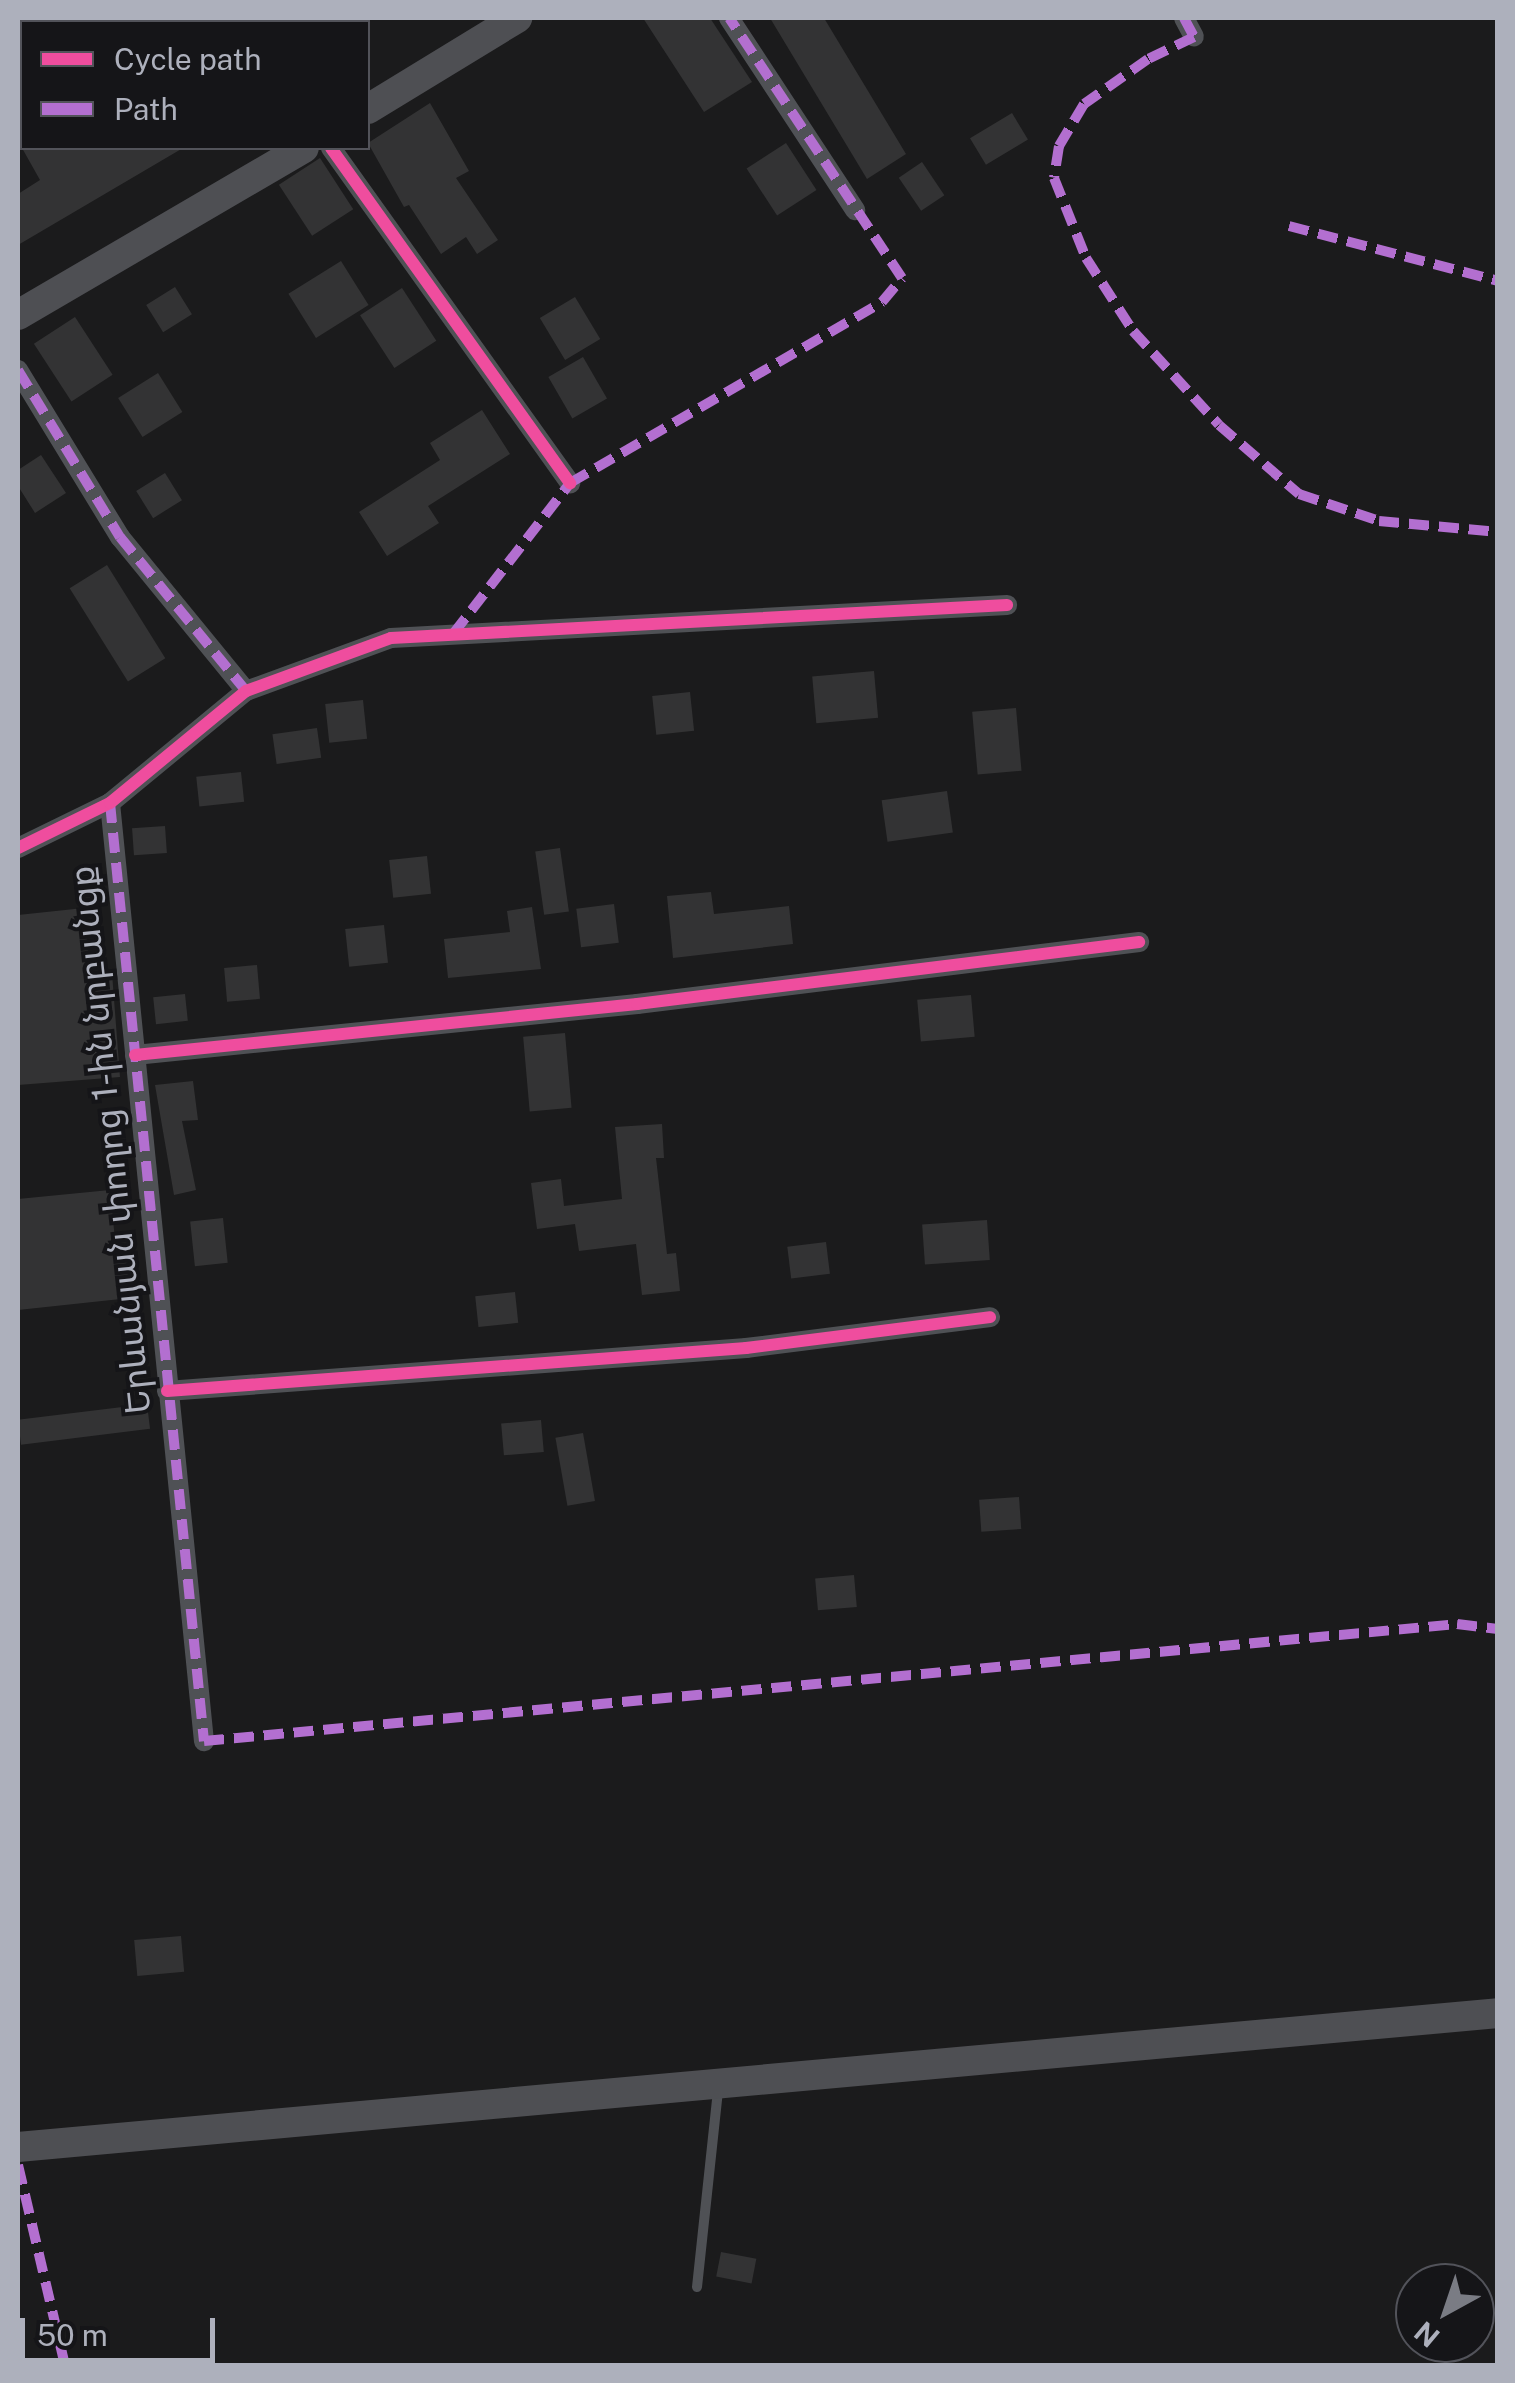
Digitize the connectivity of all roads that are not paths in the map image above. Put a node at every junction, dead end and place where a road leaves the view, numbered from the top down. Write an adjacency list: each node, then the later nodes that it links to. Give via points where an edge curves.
1 (517, 18): 3 (main road)
2 (728, 18): 6 (street)
3 (370, 108)
4 (301, 150): 7 (main road)
5 (332, 150): 9 (street)
6 (856, 210)
7 (18, 315)
8 (18, 370): 11 (street, via 120,537)
9 (570, 484)
10 (1008, 604): 11 (street, via 390,638)
11 (246, 691): 12 (street)
12 (110, 802): 13 (street); 15 (street, Երևանյան փողոց 1-ին նրբանցք)
13 (18, 848)
14 (1139, 942): 15 (street, via 637,1004)
15 (136, 1055): 17 (street, Երևանյան փողոց 1-ին նրբանցք)
16 (990, 1317): 17 (street, via 746,1348)
17 (168, 1391): 18 (street, Երևանյան փողոց 1-ին նրբանցք)
18 (204, 1741)
19 (1498, 2014): 20 (main road)
20 (718, 2084): 21 (main road); 22 (lane)
21 (18, 2147)
22 (697, 2287)

